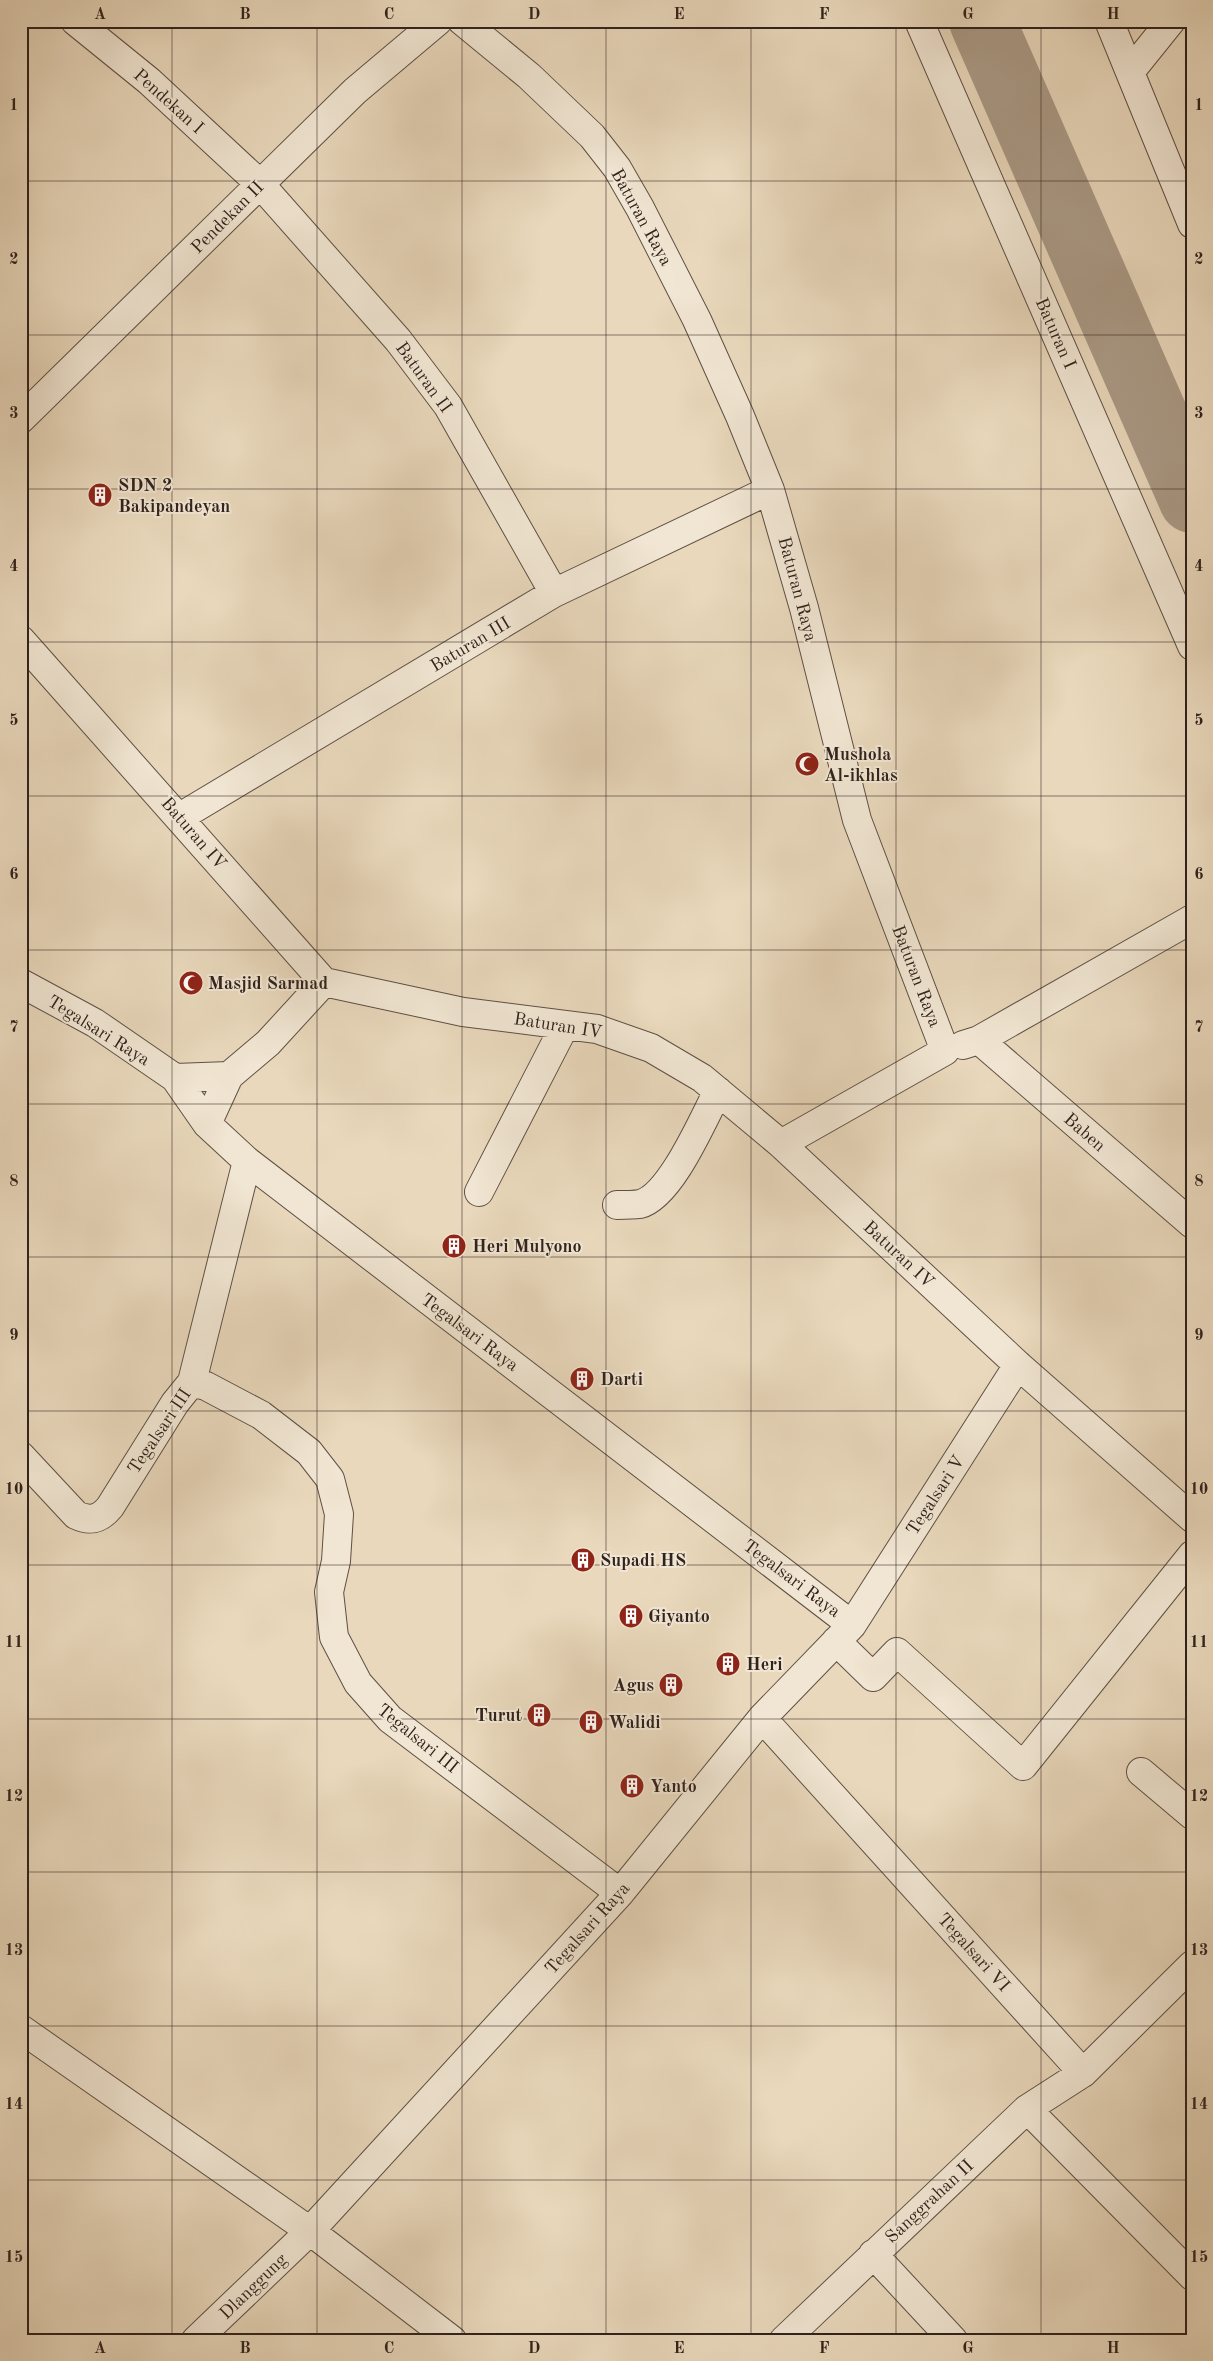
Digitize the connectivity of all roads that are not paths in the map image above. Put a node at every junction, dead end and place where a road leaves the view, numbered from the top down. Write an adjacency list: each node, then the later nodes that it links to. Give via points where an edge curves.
1 (75, 21): 8 (street, Pendekan I, via 148,81)
2 (438, 21): 8 (street, Pendekan II, via 355,91)
3 (462, 21): 11 (street, Baturan Raya, via 529,76 592,136 617,168 697,320)
4 (919, 21): 14 (street, Baturan I)
5 (1109, 21): 7 (street)
6 (1171, 21): 7 (street)
7 (1130, 72): 9 (street)
8 (260, 184): 10 (street, Pendekan II); 12 (street, Baturan II, via 398,340 448,406)
9 (1190, 212)
10 (21, 419)
11 (770, 490): 12 (street, Baturan III); 21 (street, Baturan Raya, via 804,608 857,820)
12 (554, 593): 15 (street, Baturan III)
13 (21, 640): 15 (street, Baturan IV)
14 (1192, 646)
15 (180, 817): 17 (street, Baturan IV)
16 (1192, 919): 20 (street)
17 (324, 982): 19 (street, Baturan IV, via 463,1012); 22 (street, via 268,1042)
18 (21, 983): 23 (street, Tegalsari Raya, via 95,1023)
19 (565, 1025): 24 (street, Baturan IV, via 597,1029 651,1048); 28 (street)
20 (979, 1040): 21 (street); 30 (street, Baben)
21 (945, 1051): 26 (street, Baturan Raya)
22 (229, 1076): 23 (street); 25 (street)
23 (175, 1078): 25 (street, Tegalsari Raya)
24 (718, 1091): 26 (street, Baturan IV); 29 (street, via 669,1182 641,1204)
25 (208, 1124): 27 (street, Tegalsari Raya)
26 (781, 1144): 31 (street, Baturan IV)
27 (246, 1162): 32 (street); 36 (street, Tegalsari Raya)
28 (480, 1192)
29 (616, 1205)
30 (1192, 1224)
31 (1018, 1365): 34 (street, Baturan IV); 36 (street, Tegalsari V)
32 (192, 1382): 33 (street, Tegalsari III, via 175,1403 110,1507 95,1519 76,1515); 40 (street, Tegalsari III, via 261,1415 309,1452 330,1479 339,1514 336,1561 328,1592 334,1637 358,1683 390,1719)
33 (21, 1456)
34 (1192, 1518)
35 (1192, 1555): 36 (street, via 1023,1766 896,1652 873,1677)
36 (844, 1633): 37 (street, Tegalsari Raya)
37 (762, 1718): 40 (street, Tegalsari Raya); 43 (street, Tegalsari VI)
38 (1141, 1772): 39 (street)
39 (1192, 1815)
40 (620, 1893): 45 (street, Tegalsari Raya)
41 (1192, 1965): 43 (street)
42 (21, 2029): 45 (street)
43 (1083, 2073): 44 (street, Sanggrahan II)
44 (1027, 2109): 46 (street, Sanggrahan II); 47 (street)
45 (310, 2231): 48 (street, Dlanggung); 49 (street)
46 (873, 2254): 50 (street, Sanggrahan II); 51 (street)
47 (1192, 2276)
48 (196, 2340)
49 (452, 2340)
50 (784, 2340)
51 (953, 2340)

